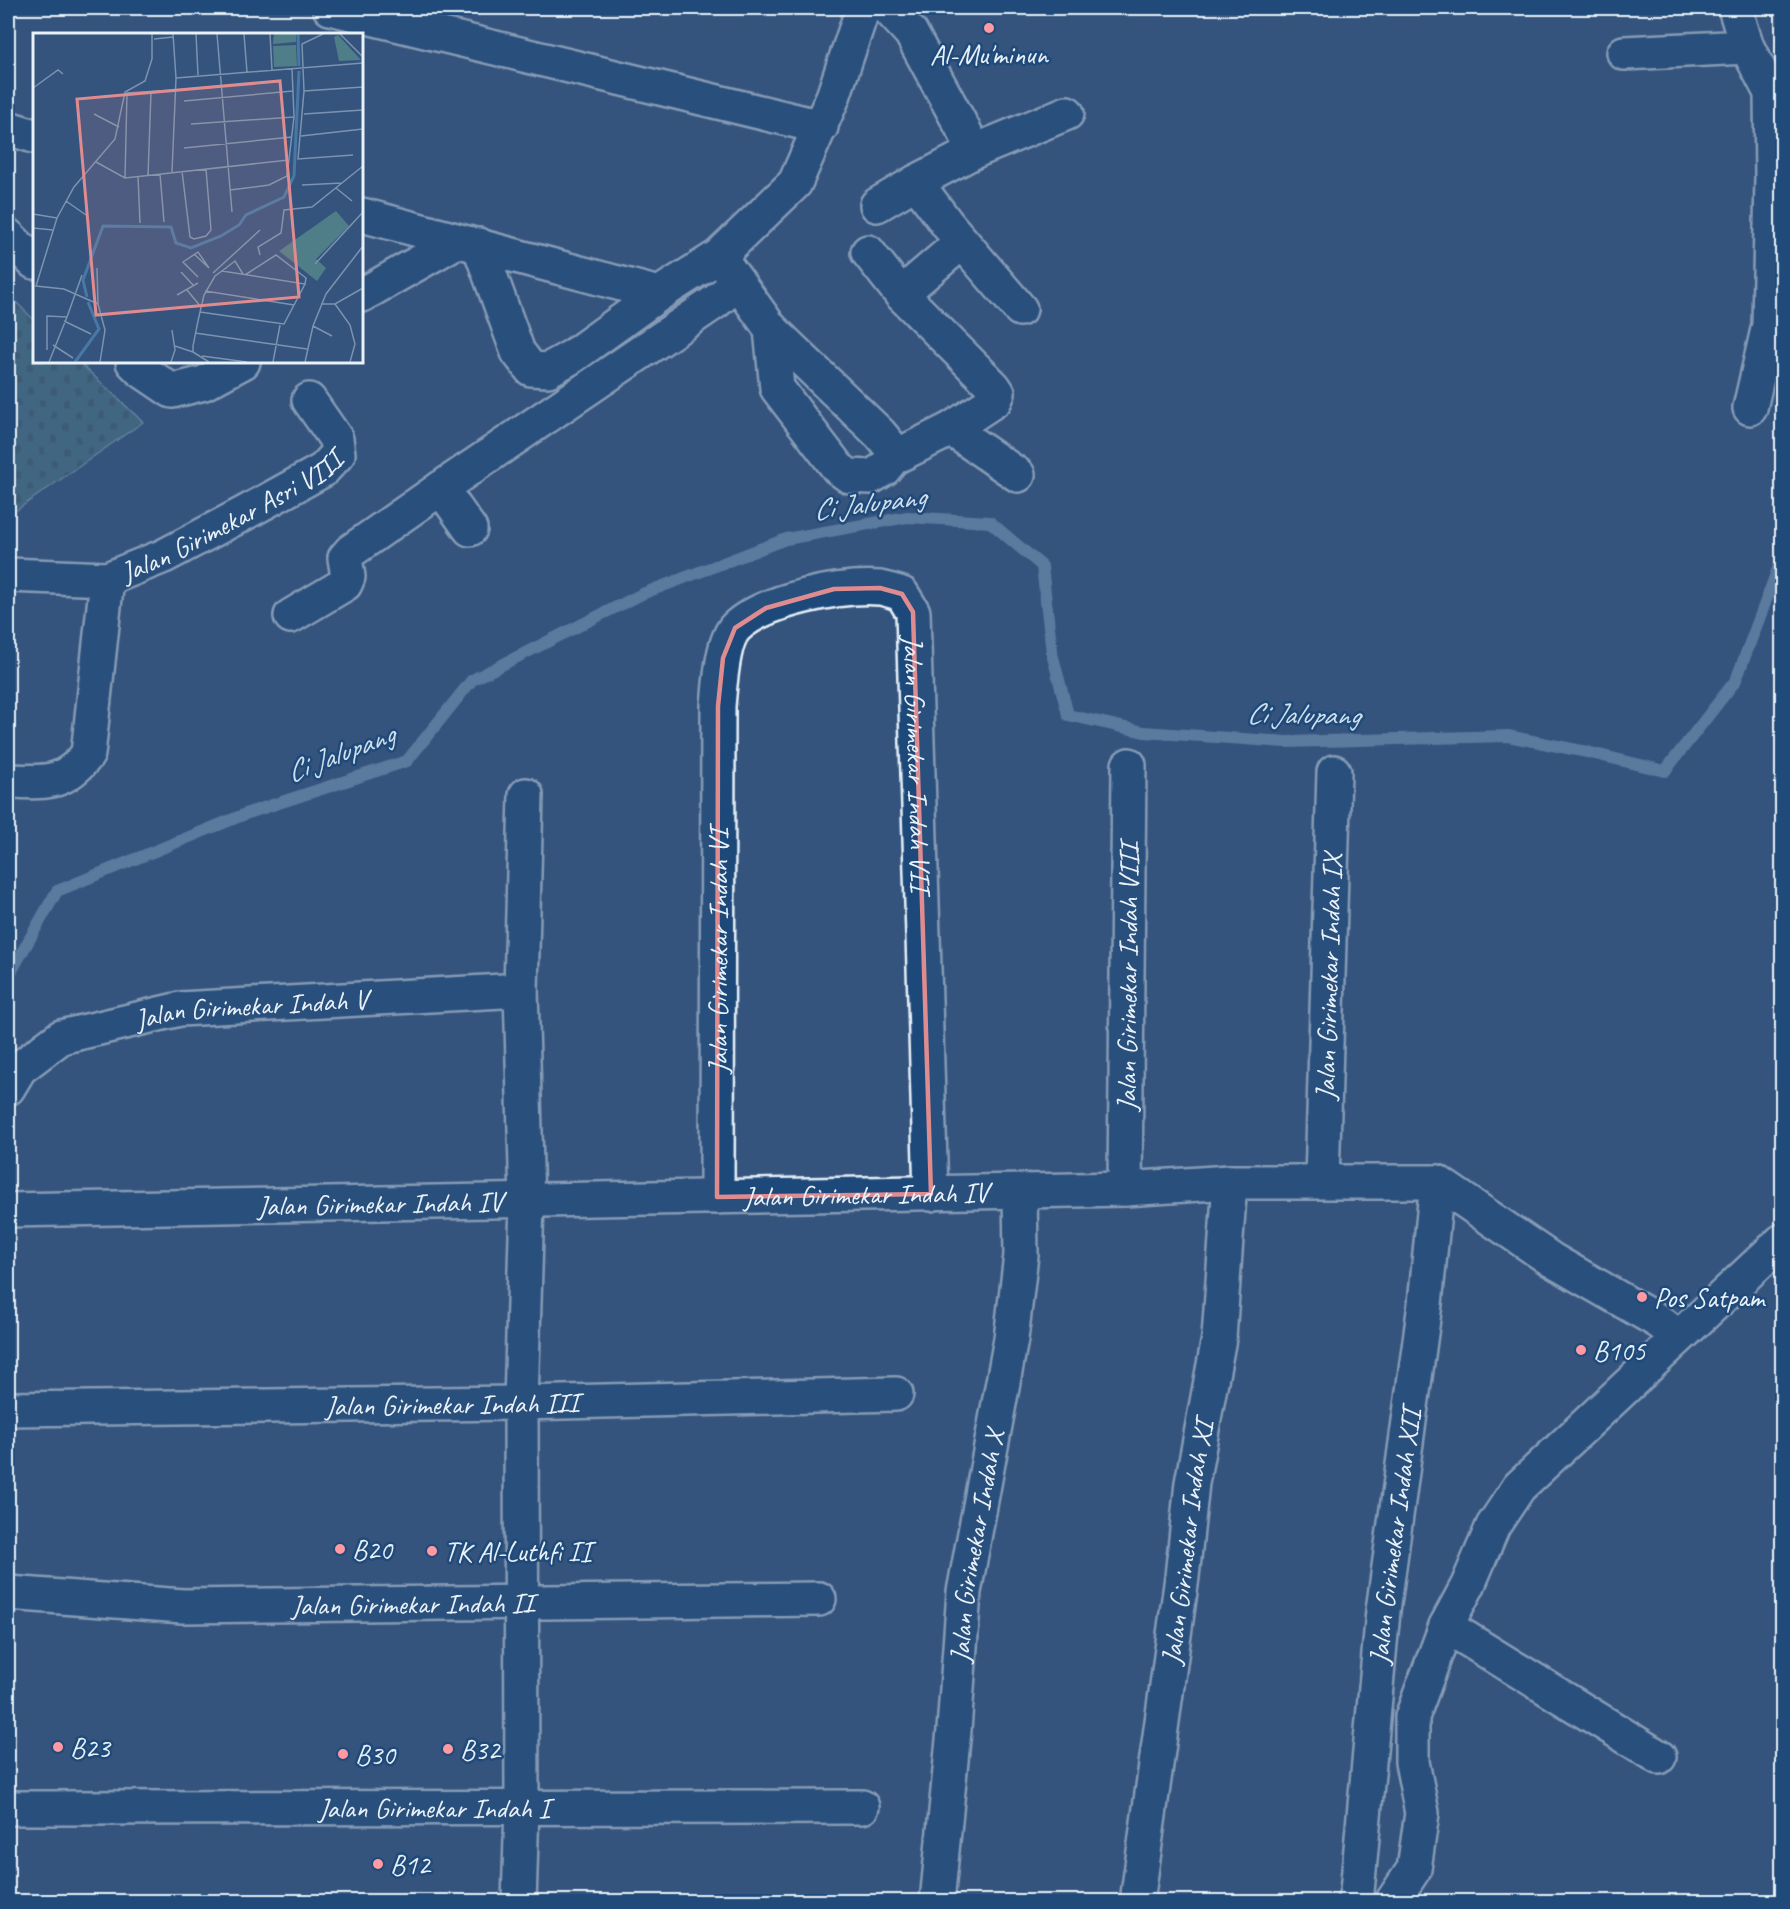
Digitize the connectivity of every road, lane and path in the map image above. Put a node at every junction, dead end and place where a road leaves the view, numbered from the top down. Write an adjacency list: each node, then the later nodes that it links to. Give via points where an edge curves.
1 (330, 8): 9 (street)
2 (863, 8): 9 (street)
3 (888, 8): 12 (street, via 911,33)
4 (1735, 8): 5 (street)
5 (1747, 47): 6 (street); 7 (street)
6 (1624, 53)
7 (1777, 96): 31 (street, via 1768,325)
8 (1067, 113): 12 (street)
9 (820, 127): 20 (street, via 795,183)
10 (8, 128): 11 (street)
11 (33, 136)
12 (975, 151): 13 (street)
13 (916, 182): 14 (street); 17 (street)
14 (877, 205)
15 (363, 215): 18 (street)
16 (8, 236): 21 (street)
17 (962, 242): 24 (street); 26 (street)
18 (468, 243): 23 (street); 23 (street, via 518,352 531,369 548,370 573,356); 25 (street)
19 (868, 252): 24 (street)
20 (719, 256): 22 (street); 23 (street)
21 (33, 261)
22 (738, 283): 27 (street); 35 (street)
23 (659, 294)
24 (901, 294): 32 (street, via 998,393 995,400)
25 (363, 295)
26 (1020, 309)
27 (771, 329): 33 (street, via 880,434 890,446); 33 (street, via 777,388 838,468 849,476 871,477)
28 (135, 363): 29 (street, via 172,391 204,383)
29 (241, 363)
30 (309, 400): 38 (street, Jalan Girimekar Asri VIII, via 336,439 338,454 323,470 164,556)
31 (1750, 408)
32 (951, 429): 33 (street); 34 (street)
33 (893, 458)
34 (1018, 475)
35 (441, 488): 36 (street); 39 (street, via 351,551 345,558 345,584)
36 (470, 529)
37 (8, 575): 38 (street)
38 (107, 579): 43 (street, Jalan Girimekar Asri VIII, via 88,754 64,777 43,782)
39 (291, 616)
40 (718, 706): 52 (street, Jalan Girimekar Indah VII, via 723,658 735,628 766,608 834,590 880,588 902,594 913,612); 53 (street, Jalan Girimekar Indah VI)
41 (1129, 765): 50 (street, Jalan Girimekar Indah VIII)
42 (1334, 772): 47 (street, Jalan Girimekar Indah IX)
43 (8, 781)
44 (526, 795): 45 (street)
45 (521, 990): 46 (street, Jalan Girimekar Indah V, via 180,1009 61,1037 20,1068); 54 (street)
46 (8, 1088)
47 (1322, 1181): 48 (street, Jalan Girimekar Indah IV); 49 (street, Jalan Girimekar Indah IV)
48 (1230, 1182): 50 (street, Jalan Girimekar Indah IV); 72 (street, Jalan Girimekar Indah XI, via 1218,1338 1192,1483)
49 (1437, 1182): 57 (street, via 1552,1260); 69 (street, Jalan Girimekar Indah XII, via 1425,1304 1383,1611)
50 (1125, 1189): 51 (street, Jalan Girimekar Indah IV)
51 (1020, 1192): 52 (street, Jalan Girimekar Indah IV); 71 (street, Jalan Girimekar Indah X, via 1021,1255 1011,1339 964,1592)
52 (931, 1194): 53 (street, Jalan Girimekar Indah IV)
53 (717, 1197): 54 (street, Jalan Girimekar Indah IV)
54 (527, 1202): 55 (street, Jalan Girimekar Indah IV); 59 (street)
55 (8, 1210)
56 (1782, 1241): 57 (street)
57 (1679, 1337): 64 (street, via 1519,1487 1493,1526)
58 (896, 1394): 59 (street, Jalan Girimekar Indah III)
59 (521, 1403): 60 (street, Jalan Girimekar Indah III); 63 (street)
60 (8, 1409)
61 (8, 1593): 63 (street, Jalan Girimekar Indah II, via 183,1606)
62 (819, 1599): 63 (street, Jalan Girimekar Indah II)
63 (522, 1604): 66 (street)
64 (1446, 1626): 65 (street); 73 (street, via 1412,1717 1412,1762 1422,1813 1414,1869)
65 (1659, 1757)
66 (522, 1807): 67 (street, Jalan Girimekar Indah I); 68 (street, Jalan Girimekar Indah I); 70 (street)
67 (8, 1808)
68 (862, 1808)
69 (1356, 1897)
70 (519, 1902)
71 (937, 1902)
72 (1137, 1902)
73 (1392, 1902)

